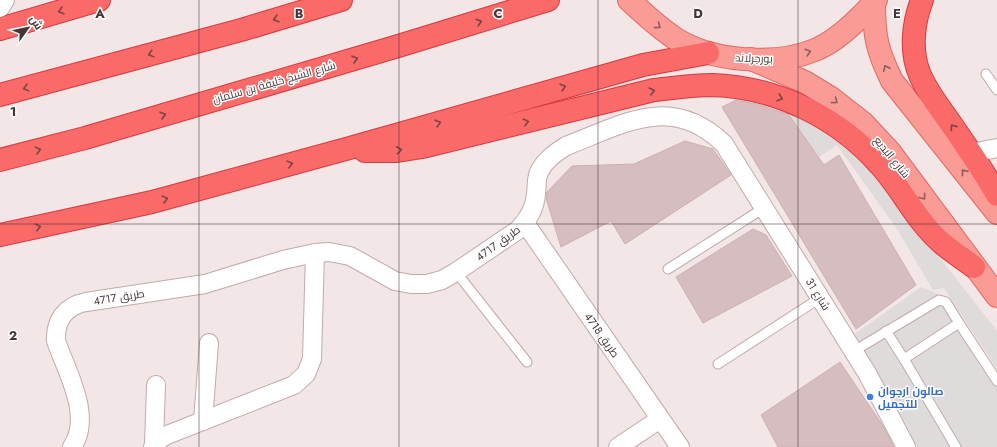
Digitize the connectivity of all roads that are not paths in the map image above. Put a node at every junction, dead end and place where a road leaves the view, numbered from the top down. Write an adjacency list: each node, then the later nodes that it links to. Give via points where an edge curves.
1 (5, 0): 8 (street)
2 (99, 0): 9 (highway, one-way to 9)
3 (341, 0): 14 (highway, one-way to 14)
4 (629, 0): 10 (main road, بورجرلاند, one-way to 10, via 677,40)
5 (922, 0): 19 (highway, one-way to 5, via 920,74 915,53 914,30)
6 (875, 2): 11 (main road, بورجرلاند, one-way to 6, via 777,59 815,50 846,31); 22 (main road, one-way to 6, via 892,81 880,56 874,35)
7 (540, 3): 18 (highway, شارع الشيخ خليفة بن سلمان, one-way to 7, via 85,138)
8 (0, 8)
9 (0, 29)
10 (708, 53): 11 (main road, بورجرلاند); 16 (highway, one-way to 10, via 643,65)
11 (751, 59): 26 (main road, شارع البديع, one-way to 26, via 805,82 863,123 890,152)
12 (986, 74): 13 (lane)
13 (997, 90)
14 (0, 95)
15 (724, 144): 21 (street, شارع 31); 23 (street, طريق 4717, via 700,124 685,118 655,115 566,146 555,153 539,173 534,206)
16 (346, 149): 24 (highway, one-way to 16, via 152,202); 26 (highway, one-way to 26, via 371,152 422,147 654,90 712,85 739,87 791,101 838,127 860,144 880,165 942,243)
17 (996, 149): 19 (street)
18 (0, 160)
19 (976, 161): 20 (highway)
20 (997, 195)
21 (764, 208): 27 (lane); 30 (street, شارع 31)
22 (997, 213)
23 (525, 223): 28 (street, طريق 4717); 40 (street, طريق 4718)
24 (0, 235)
25 (315, 253): 28 (street, طريق 4717, via 329,252 350,256 395,281 411,284 427,284 442,280); 41 (street, via 312,359 306,374 286,389); 43 (street, طريق 4717, via 205,284 79,304 66,311 57,325 56,341 80,409 80,432)
26 (974, 267): 29 (main road, شارع البديع)
27 (668, 269)
28 (456, 272): 36 (lane)
29 (997, 296)
30 (820, 298): 34 (street, شارع 31); 37 (lane)
31 (959, 323): 32 (lane, via 946,302 940,300); 35 (lane); 38 (lane)
32 (886, 331): 34 (lane); 35 (lane)
33 (208, 343): 41 (street)
34 (854, 352): 46 (street, شارع 31)
35 (904, 359): 47 (lane)
36 (527, 362)
37 (718, 364)
38 (997, 381)
39 (156, 385): 42 (street)
40 (660, 419): 44 (street); 45 (street, طريق 4718)
41 (203, 421): 42 (street, via 167,435)
42 (153, 446)
43 (72, 447)
44 (618, 447)
45 (680, 447)
46 (906, 447)
47 (956, 447)

